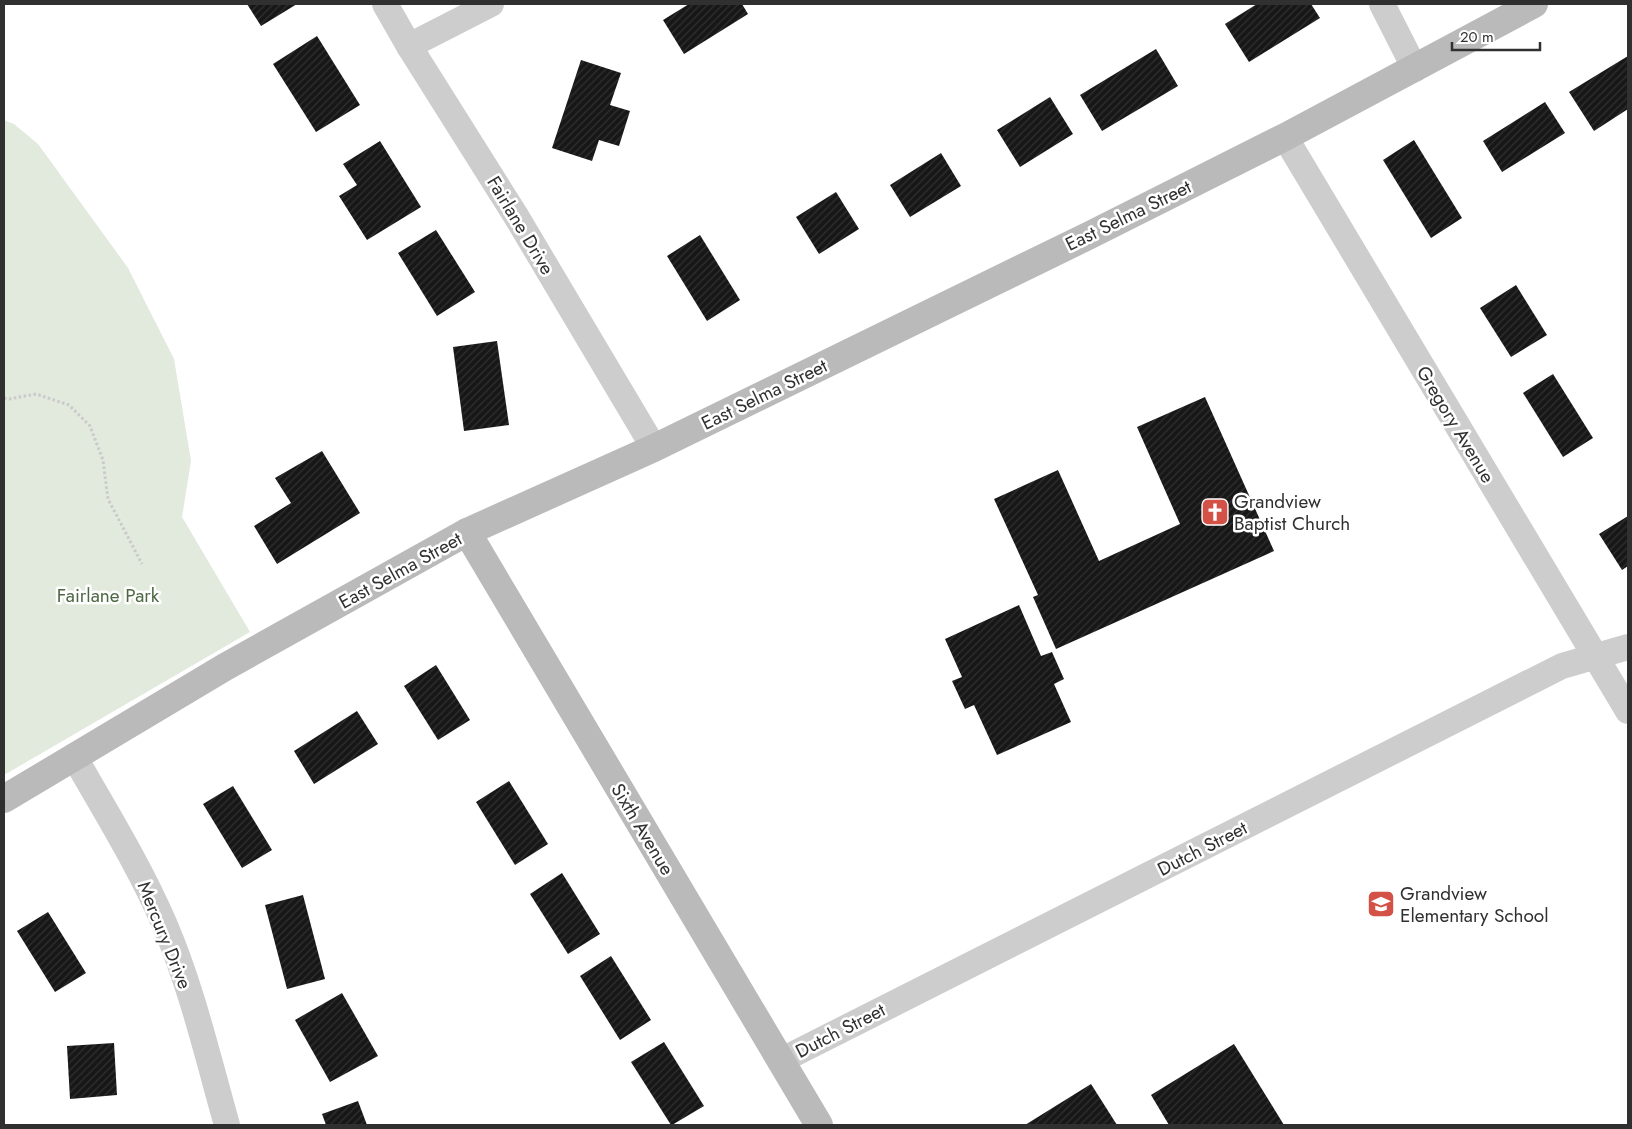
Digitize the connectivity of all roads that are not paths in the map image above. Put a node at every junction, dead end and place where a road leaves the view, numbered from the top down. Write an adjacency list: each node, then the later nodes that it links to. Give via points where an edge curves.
1 (386, 4): 5 (street, Fairlane Drive)
2 (491, 4): 5 (street)
3 (1382, 4): 6 (street)
4 (1534, 4): 6 (street, East Selma Street)
5 (409, 46): 8 (street, Fairlane Drive, via 516,216)
6 (1414, 69): 7 (street, East Selma Street)
7 (1285, 137): 8 (street, East Selma Street); 11 (street, Gregory Avenue)
8 (654, 448): 9 (street, East Selma Street)
9 (467, 532): 13 (street, East Selma Street, via 225,666); 15 (street, Sixth Avenue)
10 (1628, 647): 11 (street, Dutch Street)
11 (1596, 657): 12 (street, Gregory Avenue); 15 (street, Dutch Street, via 1562,666)
12 (1628, 710)
13 (74, 756): 14 (street, East Selma Street); 16 (street, Mercury Drive, via 164,923 185,976)
14 (4, 799)
15 (780, 1061): 17 (street, Sixth Avenue)
16 (227, 1125)
17 (819, 1125)

